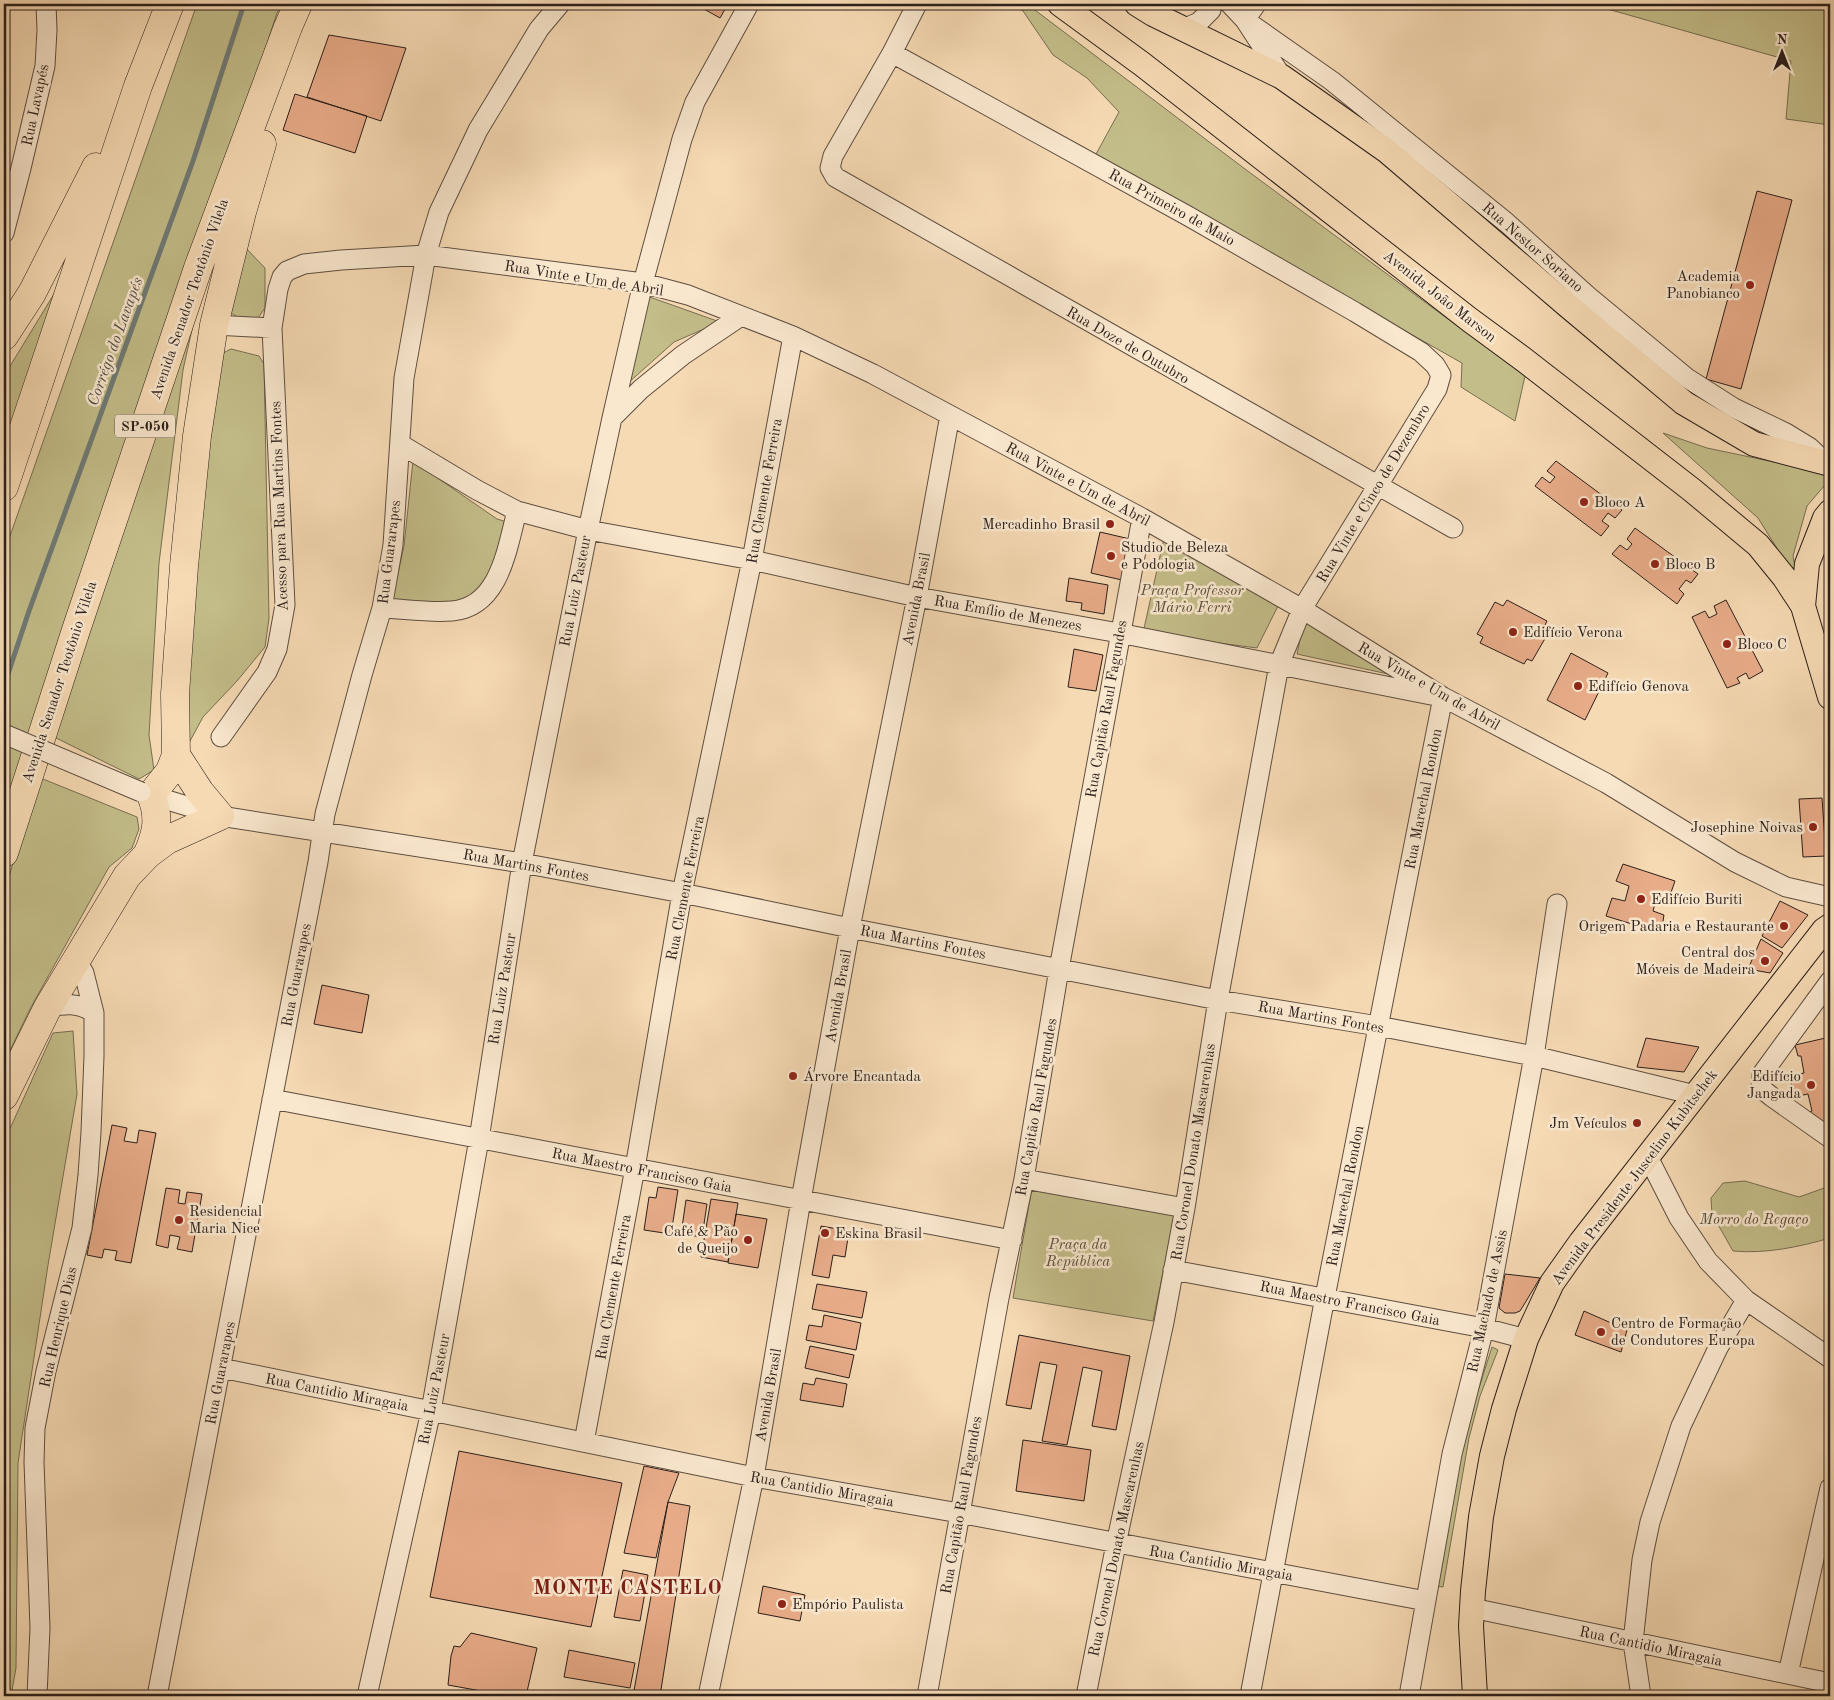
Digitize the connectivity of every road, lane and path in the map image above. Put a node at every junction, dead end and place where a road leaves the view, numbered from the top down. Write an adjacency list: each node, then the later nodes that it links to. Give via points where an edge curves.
1 (46, 4): 17 (street, Rua Lavapés, via 45,66)
2 (170, 4): 16 (highway)
3 (560, 4): 18 (street, Rua Guararapes, via 539,29 478,130 439,212)
4 (748, 4): 19 (street, Rua Luiz Pasteur, via 695,102)
5 (917, 4): 14 (street)
6 (1060, 4): 40 (main road, Avenida João Marson, via 1692,490 1758,546)
7 (1137, 4): 13 (main road)
8 (1212, 4): 13 (street, via 1200,22)
9 (1230, 4): 12 (street)
10 (1256, 4): 12 (street)
11 (293, 15): 22 (highway, via 281,85 242,212); 53 (highway, Avenida Senador Teotônio Vilela / SP-050, via 198,268)
12 (1245, 20): 15 (street); 30 (street, Rua Nestor Soriano, via 1332,81 1507,222 1588,296 1687,378 1734,408 1786,433)
13 (1183, 29): 15 (main road)
14 (892, 54): 26 (street, Rua Primeiro de Maio, via 1188,216 1346,307 1421,352); 32 (street, Rua Doze de Outubro, via 830,163 835,177)
15 (1282, 77): 30 (main road, via 1387,150 1684,403 1754,444)
16 (138, 86): 24 (highway, via 32,293); 31 (highway)
17 (4, 233)
18 (426, 255): 19 (street, Rua Vinte e Um de Abril); 20 (street, Rua Vinte e Um de Abril, via 304,264 287,272); 29 (street, Rua Guararapes, via 404,378)
19 (643, 283): 21 (street, Rua Vinte e Um de Abril, via 688,295); 28 (street, Rua Luiz Pasteur)
20 (278, 288): 23 (street, Acesso para Rua Martins Fontes)
21 (741, 316): 25 (street, Rua Vinte e Um de Abril); 28 (street, via 682,354)
22 (214, 325): 23 (street); 49 (highway, via 197,436 184,566 175,694)
23 (272, 328): 48 (street, Acesso para Rua Martins Fontes, via 285,605 277,649 267,672)
24 (4, 336)
25 (793, 336): 27 (street, Rua Vinte e Um de Abril); 38 (street, Rua Clemente Ferreira)
26 (1441, 375): 32 (street, Rua Vinte e Cinco de Dezembro, via 1437,389)
27 (950, 415): 35 (street, Rua Vinte e Um de Abril); 39 (street, Avenida Brasil)
28 (612, 418): 37 (street, Rua Luiz Pasteur)
29 (400, 444): 33 (street, Rua Emílio de Menezes); 41 (street, Rua Guararapes, via 393,545)
30 (1829, 464)
31 (4, 487)
32 (1377, 487): 36 (street, Rua Doze de Outubro); 42 (street, Rua Vinte e Cinco de Dezembro)
33 (516, 511): 37 (street, Rua Emílio de Menezes); 41 (street, via 495,582 475,604 453,611)
34 (1830, 512): 40 (main road, via 1807,564)
35 (1142, 518): 42 (street, Rua Vinte e Um de Abril); 43 (street, Rua Capitão Raul Fagundes)
36 (1453, 528)
37 (588, 530): 38 (street, Rua Emílio de Menezes); 55 (street, Rua Luiz Pasteur)
38 (752, 560): 39 (street, Rua Emílio de Menezes); 56 (street, Rua Clemente Ferreira)
39 (917, 597): 43 (street, Rua Emílio de Menezes); 60 (street, Avenida Brasil)
40 (1804, 606): 46 (main road)
41 (382, 608): 52 (street, Rua Guararapes, via 325,814)
42 (1302, 609): 44 (street, Rua Coronel Donato Mascarenhas); 45 (street, Rua Vinte e Um de Abril)
43 (1120, 633): 44 (street, Rua Emílio de Menezes); 62 (street, Rua Capitão Raul Fagundes)
44 (1279, 665): 45 (street, Rua Emílio de Menezes); 64 (street, Rua Coronel Donato Mascarenhas)
45 (1442, 697): 57 (street, Rua Vinte e Um de Abril, via 1606,783 1760,876 1786,888); 67 (street, Rua Marechal Rondon)
46 (1830, 697)
47 (4, 734): 50 (street, Rua Martins Fontes, bridge)
48 (221, 737)
49 (176, 755): 50 (highway, via 170,771); 51 (highway)
50 (146, 793): 51 (street, Rua Martins Fontes); 54 (highway, via 156,805 157,823 155,838)
51 (220, 816): 52 (street, Rua Martins Fontes); 54 (highway, via 168,840)
52 (323, 832): 55 (street, Rua Martins Fontes); 71 (street, Rua Guararapes)
53 (4, 854)
54 (147, 855): 61 (highway, via 116,894)
55 (522, 863): 56 (street, Rua Martins Fontes); 73 (street, Rua Luiz Pasteur)
56 (682, 893): 60 (street, Rua Martins Fontes); 75 (street, Rua Clemente Ferreira)
57 (1830, 897)
58 (1557, 904): 68 (street, Rua Machado de Assis)
59 (1828, 922): 69 (main road, Avenida Presidente Juscelino Kubitschek)
60 (850, 928): 62 (street, Rua Martins Fontes); 77 (street, Avenida Brasil)
61 (77, 961): 65 (highway); 66 (street, Rua Henrique Dias, via 84,973)
62 (1059, 969): 64 (street, Rua Martins Fontes); 76 (street, Rua Capitão Raul Fagundes)
63 (1830, 981): 72 (street, via 1762,1074 1761,1088)
64 (1218, 1000): 67 (street, Rua Martins Fontes); 78 (street, Rua Coronel Donato Mascarenhas)
65 (48, 1007): 66 (street, via 76,1004); 70 (highway)
66 (94, 1013): 99 (street, Rua Henrique Dias, via 89,1158 82,1228 35,1428 40,1628)
67 (1378, 1026): 68 (street, Rua Martins Fontes); 81 (street, Rua Marechal Rondon)
68 (1534, 1056): 69 (street, Rua Martins Fontes); 83 (street, Rua Machado de Assis)
69 (1695, 1095): 74 (main road, Avenida Presidente Juscelino Kubitschek)
70 (4, 1096)
71 (272, 1099): 73 (street, Rua Maestro Francisco Gaia); 86 (street, Rua Guararapes)
72 (1830, 1138)
73 (479, 1139): 75 (street, Rua Maestro Francisco Gaia); 87 (street, Rua Luiz Pasteur)
74 (1648, 1157): 82 (street, via 1692,1240); 84 (main road, Avenida Presidente Juscelino Kubitschek, via 1552,1283)
75 (635, 1168): 77 (street, Rua Maestro Francisco Gaia); 88 (street, Rua Clemente Ferreira)
76 (1024, 1179): 78 (street); 79 (street, Rua Capitão Raul Fagundes)
77 (801, 1200): 79 (street, Rua Maestro Francisco Gaia); 89 (street, Avenida Brasil)
78 (1185, 1208): 80 (street, Rua Coronel Donato Mascarenhas)
79 (1012, 1240): 91 (street, Rua Capitão Raul Fagundes)
80 (1173, 1270): 81 (street, Rua Maestro Francisco Gaia); 92 (street, Rua Coronel Donato Mascarenhas)
81 (1325, 1297): 83 (street, Rua Maestro Francisco Gaia); 93 (street, Rua Marechal Rondon)
82 (1746, 1300): 85 (street); 96 (street, via 1718,1348 1685,1418 1662,1481 1642,1560)
83 (1484, 1328): 84 (street, Rua Maestro Francisco Gaia); 94 (street, Rua Machado de Assis, via 1452,1454)
84 (1526, 1339): 95 (main road, Avenida Presidente Juscelino Kubitschek, via 1492,1456)
85 (1830, 1358)
86 (221, 1368): 87 (street, Rua Cantidio Miragaia); 100 (street, Rua Guararapes)
87 (431, 1411): 88 (street, Rua Cantidio Miragaia); 101 (street, Rua Luiz Pasteur)
88 (584, 1442): 89 (street, Rua Cantidio Miragaia)
89 (754, 1477): 91 (street, Rua Cantidio Miragaia); 102 (street, Avenida Brasil)
90 (1830, 1488): 97 (street)
91 (959, 1513): 92 (street, Rua Cantidio Miragaia); 103 (street, Rua Capitão Raul Fagundes)
92 (1116, 1544): 93 (street, Rua Cantidio Miragaia); 104 (street, Rua Coronel Donato Mascarenhas)
93 (1274, 1573): 94 (street, Rua Cantidio Miragaia); 105 (street, Rua Marechal Rondon)
94 (1426, 1601): 106 (street, Rua Machado de Assis)
95 (1472, 1608): 96 (street, Rua Cantidio Miragaia); 107 (main road, Avenida Presidente Juscelino Kubitschek)
96 (1633, 1642): 97 (street, Rua Cantidio Miragaia); 108 (street)
97 (1788, 1674): 98 (street, Rua Cantidio Miragaia)
98 (1830, 1683)
99 (37, 1696)
100 (157, 1696)
101 (366, 1696)
102 (708, 1696)
103 (926, 1696)
104 (1086, 1696)
105 (1250, 1696)
106 (1409, 1696)
107 (1475, 1696)
108 (1641, 1696)

